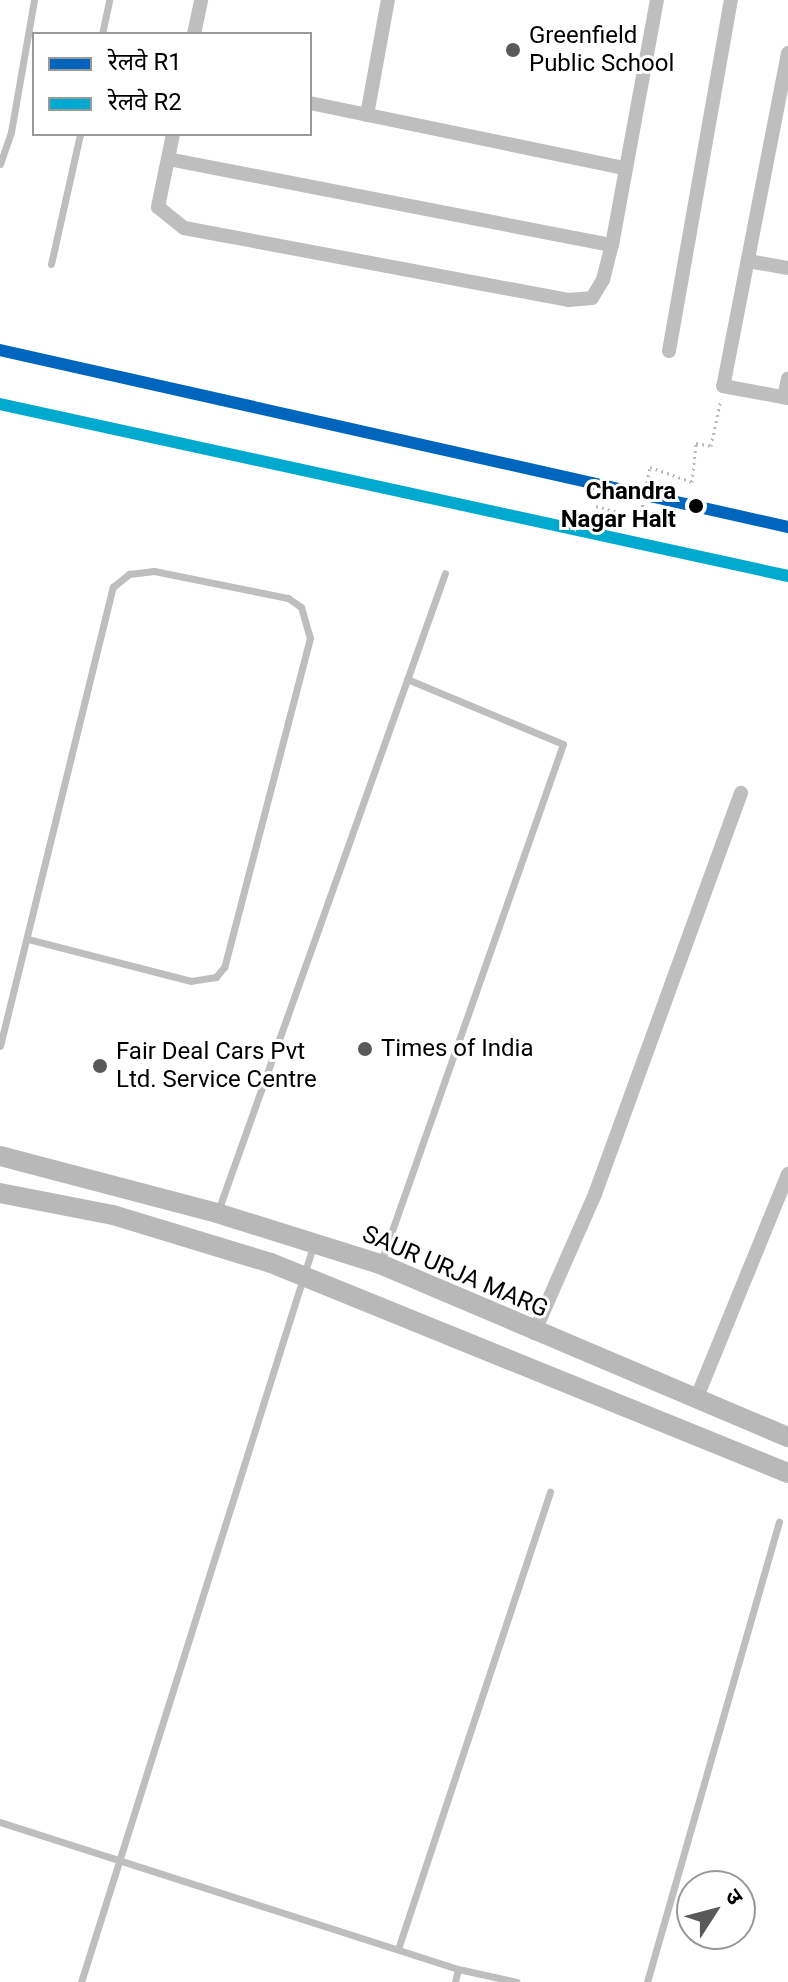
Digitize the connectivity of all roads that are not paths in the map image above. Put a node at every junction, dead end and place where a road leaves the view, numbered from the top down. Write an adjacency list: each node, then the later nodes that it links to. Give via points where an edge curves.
1 (34, 0): 13 (lane)
2 (109, 0): 7 (lane)
3 (201, 0): 8 (street)
4 (388, 0): 11 (street)
5 (657, 0): 18 (street)
6 (731, 0): 23 (street)
7 (102, 32)
8 (194, 32)
9 (788, 53): 20 (street)
10 (312, 103): 11 (street)
11 (367, 115): 18 (street)
12 (0, 130): 13 (lane)
13 (11, 132): 17 (lane)
14 (80, 136): 21 (lane)
15 (173, 136): 16 (street)
16 (168, 159): 19 (street); 19 (street, via 158,207 184,228 568,300 592,298 599,290)
17 (0, 164)
18 (623, 168): 19 (street)
19 (612, 245)
20 (748, 261): 22 (street); 25 (street, via 723,386)
21 (51, 264)
22 (788, 268)
23 (669, 351)
24 (788, 378): 25 (street)
25 (786, 398)
26 (445, 573): 27 (lane)
27 (407, 679): 34 (lane); 36 (lane, via 563,744)
28 (741, 793): 38 (street, via 595,1194)
29 (28, 939): 29 (lane, via 191,981 216,977 224,967 310,638 301,607 288,598 154,571 120,579 113,587); 30 (lane)
30 (0, 1046)
31 (0, 1156): 34 (street, SAUR URJA MARG)
32 (788, 1174): 39 (street)
33 (0, 1193): 37 (street, via 113,1215)
34 (217, 1213): 35 (street, SAUR URJA MARG)
35 (314, 1244): 36 (street, SAUR URJA MARG); 37 (lane)
36 (380, 1264): 38 (street, SAUR URJA MARG)
37 (301, 1275): 41 (street); 45 (lane)
38 (534, 1333): 39 (street, SAUR URJA MARG)
39 (697, 1397): 40 (street, SAUR URJA MARG)
40 (788, 1437)
41 (788, 1473)
42 (550, 1492): 46 (lane)
43 (779, 1522): 51 (lane)
44 (0, 1822): 45 (lane)
45 (121, 1860): 46 (lane); 48 (lane)
46 (398, 1949): 47 (lane)
47 (458, 1969): 49 (lane); 50 (lane)
48 (81, 1982)
49 (455, 1982)
50 (517, 1982)
51 (647, 1982)

